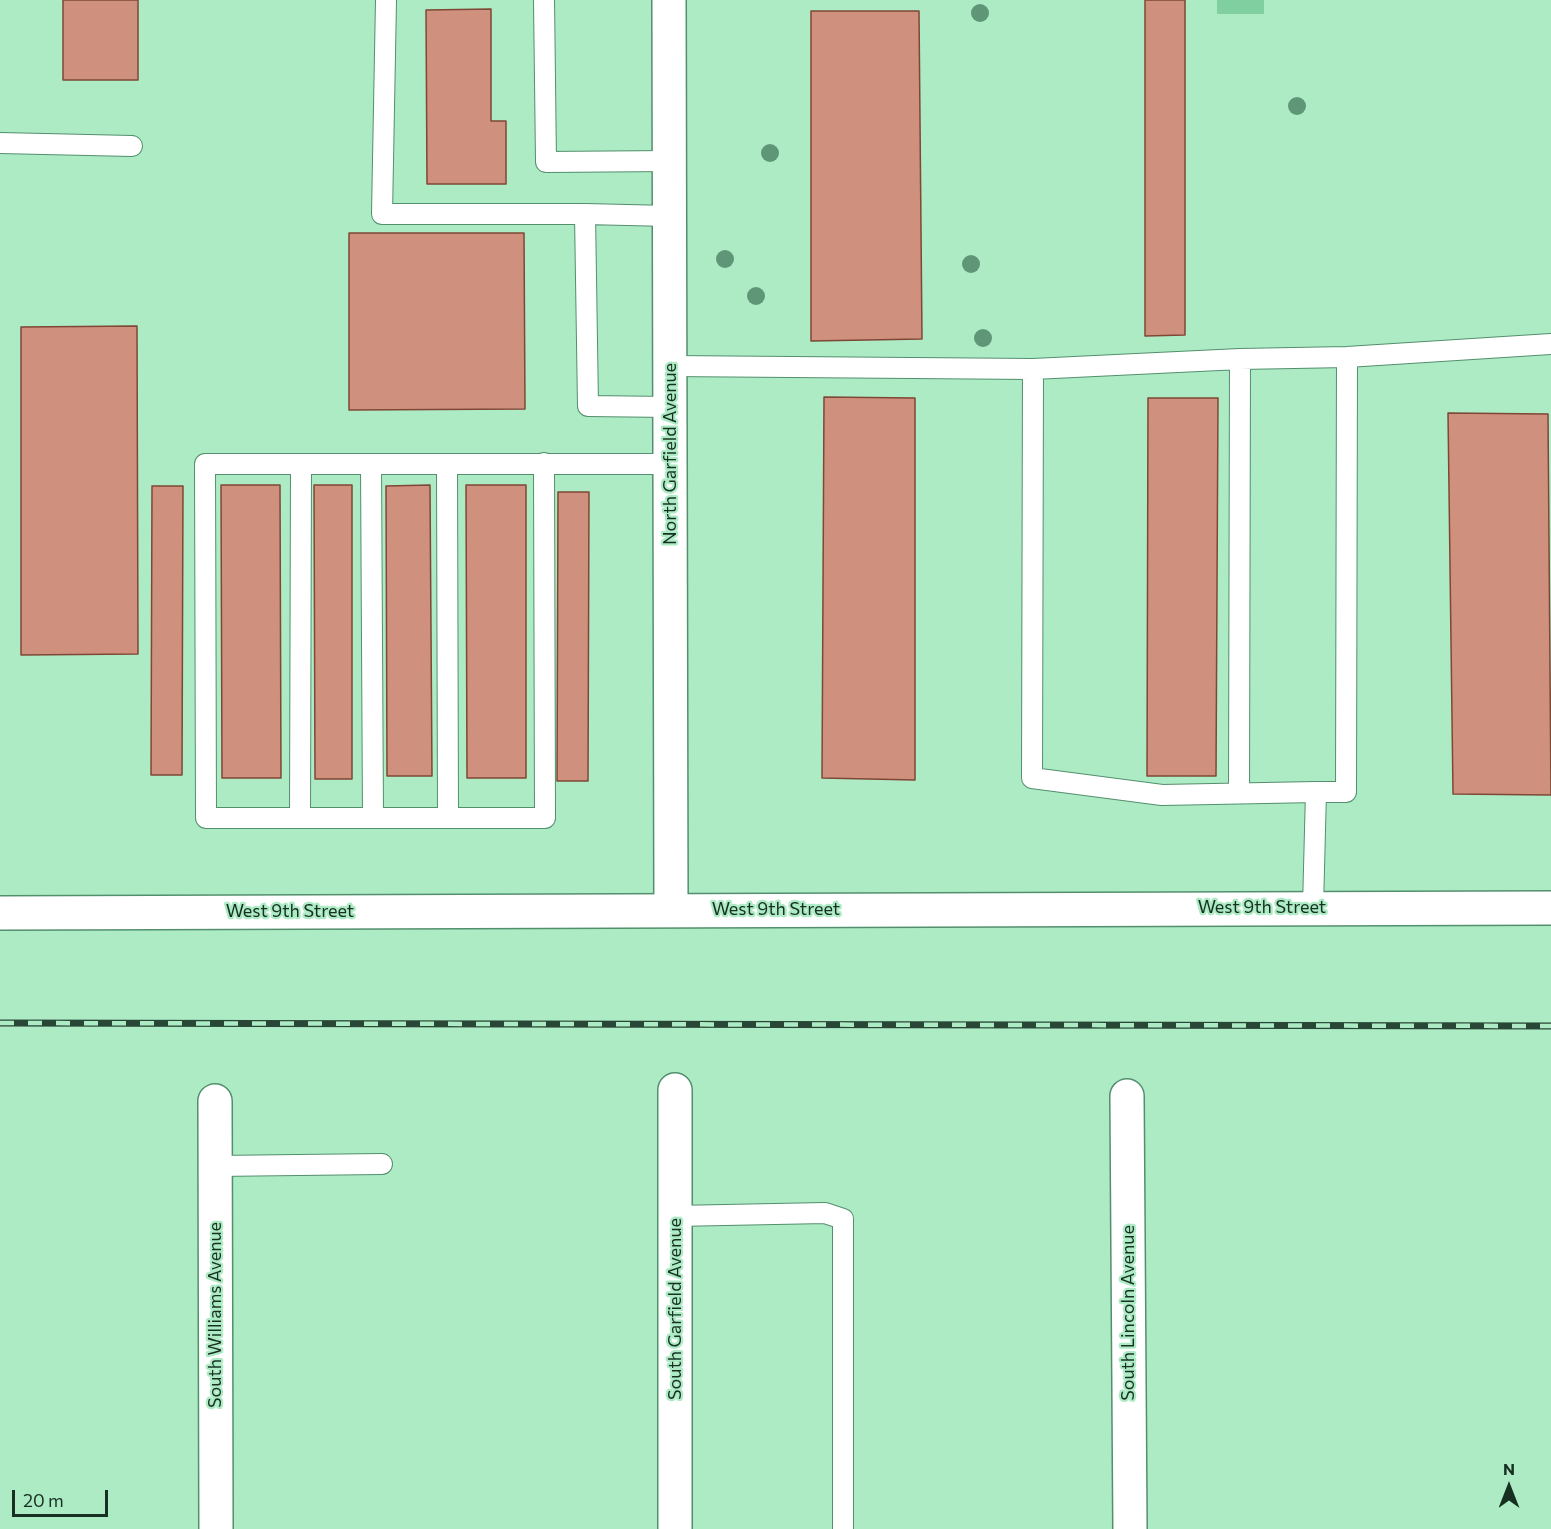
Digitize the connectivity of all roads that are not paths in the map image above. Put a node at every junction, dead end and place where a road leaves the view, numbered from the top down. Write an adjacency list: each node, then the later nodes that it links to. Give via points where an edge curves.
1 (386, 0): 7 (lane, via 382,214)
2 (544, 0): 6 (lane, via 546,162)
3 (669, 0): 6 (street, North Garfield Avenue)
4 (0, 143): 5 (lane)
5 (132, 146)
6 (670, 161): 8 (street, North Garfield Avenue)
7 (585, 214): 8 (lane); 14 (lane, via 588,406)
8 (669, 216): 12 (street, North Garfield Avenue)
9 (1551, 344): 10 (lane)
10 (1347, 357): 11 (lane); 20 (lane, via 1346,792)
11 (1240, 358): 13 (lane); 21 (lane)
12 (670, 366): 13 (lane); 14 (street, North Garfield Avenue)
13 (1033, 369): 21 (lane, via 1032,778 1162,795)
14 (670, 407): 19 (street, North Garfield Avenue)
15 (544, 463): 18 (lane); 19 (lane); 24 (lane, via 545,818)
16 (301, 464): 17 (lane); 22 (lane); 22 (lane, via 205,464 206,818)
17 (371, 464): 18 (lane); 23 (lane)
18 (447, 464): 24 (lane)
19 (670, 464): 27 (street, North Garfield Avenue)
20 (1316, 792): 21 (lane); 25 (lane)
21 (1239, 793)
22 (300, 818): 23 (lane)
23 (373, 818): 24 (lane)
24 (448, 818)
25 (1313, 907): 26 (street, West 9th Street); 27 (street, West 9th Street)
26 (1551, 908)
27 (671, 909): 28 (street, West 9th Street)
28 (0, 913)
29 (675, 1090): 34 (street, South Garfield Avenue)
30 (1127, 1096): 38 (street, South Lincoln Avenue)
31 (215, 1101): 33 (street, South Williams Avenue)
32 (382, 1164): 33 (lane)
33 (215, 1166): 35 (street, South Williams Avenue)
34 (675, 1216): 36 (street, South Garfield Avenue); 37 (lane, via 825,1213 843,1219)
35 (216, 1529)
36 (675, 1529)
37 (843, 1529)
38 (1130, 1529)

